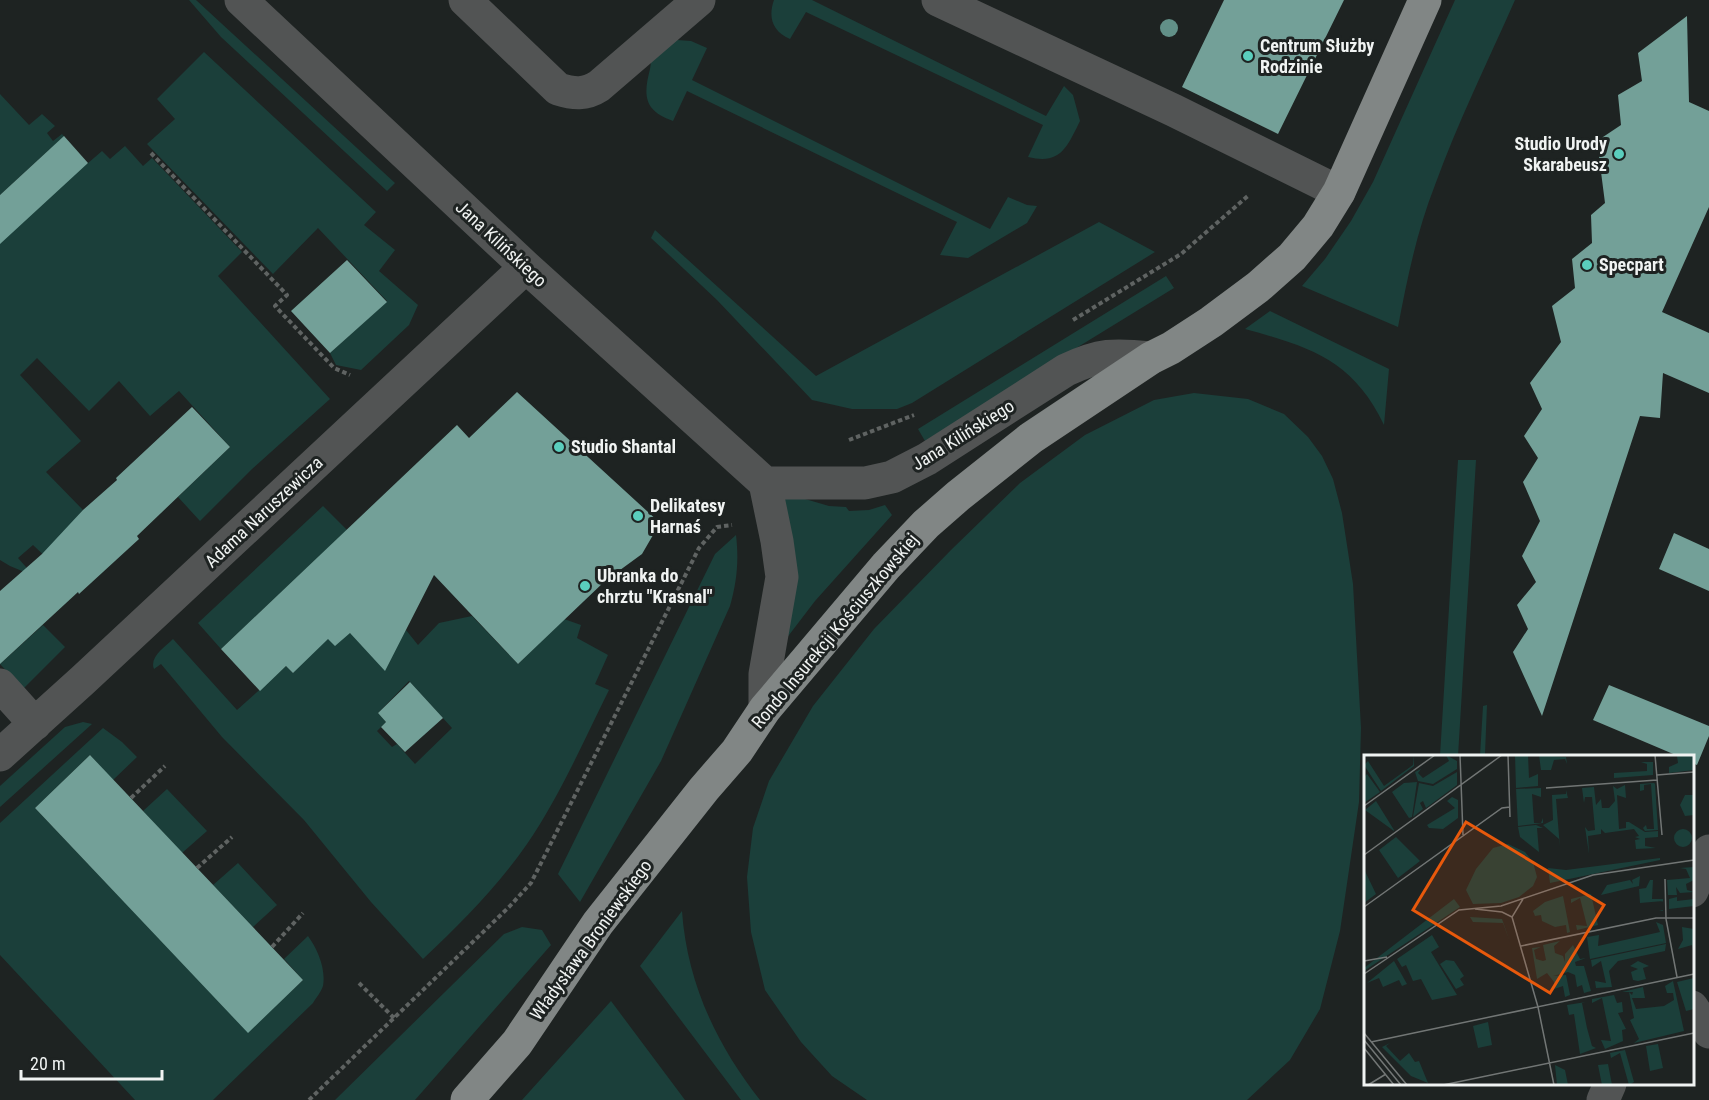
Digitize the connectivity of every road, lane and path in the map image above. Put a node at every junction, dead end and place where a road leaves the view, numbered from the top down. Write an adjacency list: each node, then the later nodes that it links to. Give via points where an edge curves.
1 (241, 0): 9 (street, Jana Kilińskiego)
2 (465, 0): 3 (street, via 558,89 573,94 589,93 599,86)
3 (699, 0)
4 (938, 0): 7 (street)
5 (1425, 0): 8 (main road)
6 (151, 153): 12 (path, via 287,295 275,306 334,368)
7 (1276, 161): 8 (street); 10 (path, via 1240,205 1181,254)
8 (1339, 192): 11 (main road, via 1318,226 1284,265 1211,322)
9 (526, 267): 15 (street, Jana Kilińskiego); 19 (street, Adama Naruszewicza)
10 (1071, 321)
11 (1161, 353): 15 (street, Jana Kilińskiego, via 1088,359 892,477 865,483); 18 (main road, Rondo Insurekcji Kościuszkowskiej, via 1031,438 926,524)
12 (353, 377)
13 (920, 413): 14 (path)
14 (843, 442)
15 (765, 483): 18 (street, via 782,578 765,674)
16 (735, 525): 32 (path, via 717,527 699,548 531,883)
17 (0, 686): 19 (street)
18 (765, 709): 20 (main road, Rondo Insurekcji Kościuszkowskiej)
19 (34, 724): 21 (street, Adama Naruszewicza)
20 (737, 751): 36 (main road, Władysława Broniewskiego, via 598,923 517,1043)
21 (0, 755)
22 (165, 766): 23 (path)
23 (131, 798)
24 (232, 837): 26 (path)
25 (1709, 851): 27 (street)
26 (197, 868)
27 (1694, 886)
28 (303, 913): 29 (path)
29 (272, 947)
30 (358, 982): 32 (path)
31 (1694, 1010): 33 (street)
32 (394, 1018): 35 (path)
33 (1709, 1032)
34 (1609, 1085): 37 (street)
35 (309, 1100)
36 (467, 1100)
37 (1603, 1100)

